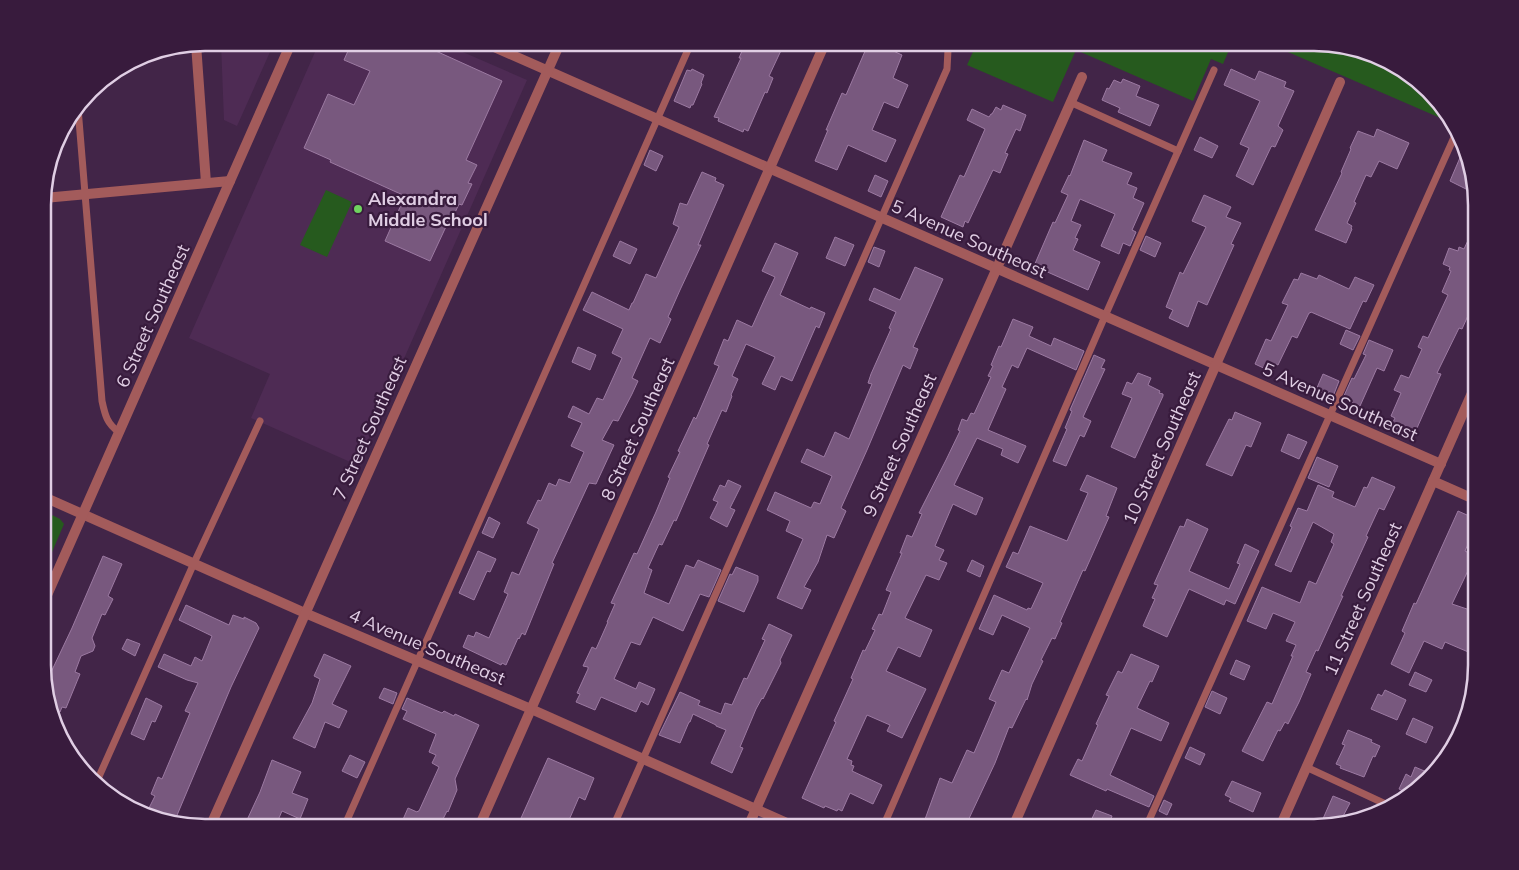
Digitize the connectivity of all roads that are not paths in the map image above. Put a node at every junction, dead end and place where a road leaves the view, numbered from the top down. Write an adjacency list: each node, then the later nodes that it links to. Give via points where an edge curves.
1 (822, 51): 17 (street, 8 Street Southeast)
2 (948, 51): 22 (lane, via 948,69)
3 (197, 52): 19 (street)
4 (286, 52): 18 (street, 6 Street Southeast)
5 (507, 52): 8 (street, 5 Avenue Southeast)
6 (556, 52): 8 (street, 7 Street Southeast)
7 (688, 52): 14 (lane)
8 (548, 70): 14 (street, 5 Avenue Southeast); 37 (street, 7 Street Southeast)
9 (1214, 70): 16 (lane)
10 (1082, 77): 12 (street, 9 Street Southeast)
11 (1340, 82): 25 (street, 10 Street Southeast)
12 (1070, 102): 16 (lane); 23 (street, 9 Street Southeast)
13 (79, 118): 20 (lane)
14 (658, 119): 17 (street, 5 Avenue Southeast); 38 (lane)
15 (1453, 139): 27 (lane)
16 (1178, 151): 24 (lane)
17 (770, 169): 22 (street, 5 Avenue Southeast); 39 (street, 8 Street Southeast)
18 (230, 181): 19 (street); 29 (street, 6 Street Southeast)
19 (206, 183): 20 (street)
20 (85, 194): 21 (street); 29 (lane, via 102,401 110,426)
21 (52, 197)
22 (882, 218): 23 (street, 5 Avenue Southeast); 40 (lane)
23 (996, 268): 24 (street, 5 Avenue Southeast); 44 (street, 9 Street Southeast)
24 (1105, 316): 25 (street, 5 Avenue Southeast); 46 (lane)
25 (1216, 365): 27 (street, 5 Avenue Southeast); 47 (street, 10 Street Southeast)
26 (1467, 405): 30 (street, 11 Street Southeast)
27 (1330, 415): 30 (street, 5 Avenue Southeast); 48 (lane)
28 (260, 421): 35 (lane)
29 (119, 432): 34 (street, 6 Street Southeast)
30 (1441, 464): 31 (street, 11 Street Southeast)
31 (1433, 481): 32 (street); 41 (street, 11 Street Southeast)
32 (1467, 496)
33 (51, 500): 34 (street, 4 Avenue Southeast)
34 (82, 513): 35 (street, 4 Avenue Southeast); 36 (street, 6 Street Southeast)
35 (194, 563): 37 (street, 4 Avenue Southeast); 42 (lane)
36 (51, 586)
37 (305, 613): 38 (street, 4 Avenue Southeast); 50 (street, 7 Street Southeast)
38 (418, 660): 39 (street, 4 Avenue Southeast); 51 (lane)
39 (531, 709): 40 (street, 4 Avenue Southeast); 52 (street, 8 Street Southeast)
40 (643, 759): 44 (street, 4 Avenue Southeast); 53 (lane)
41 (1306, 767): 43 (lane); 49 (street, 11 Street Southeast)
42 (100, 777)
43 (1382, 802)
44 (756, 809): 45 (street, 4 Avenue Southeast); 54 (street, 9 Street Southeast)
45 (777, 818)
46 (886, 818)
47 (1017, 818)
48 (1150, 818)
49 (1284, 818)
50 (214, 819)
51 (348, 819)
52 (483, 819)
53 (617, 819)
54 (752, 819)

